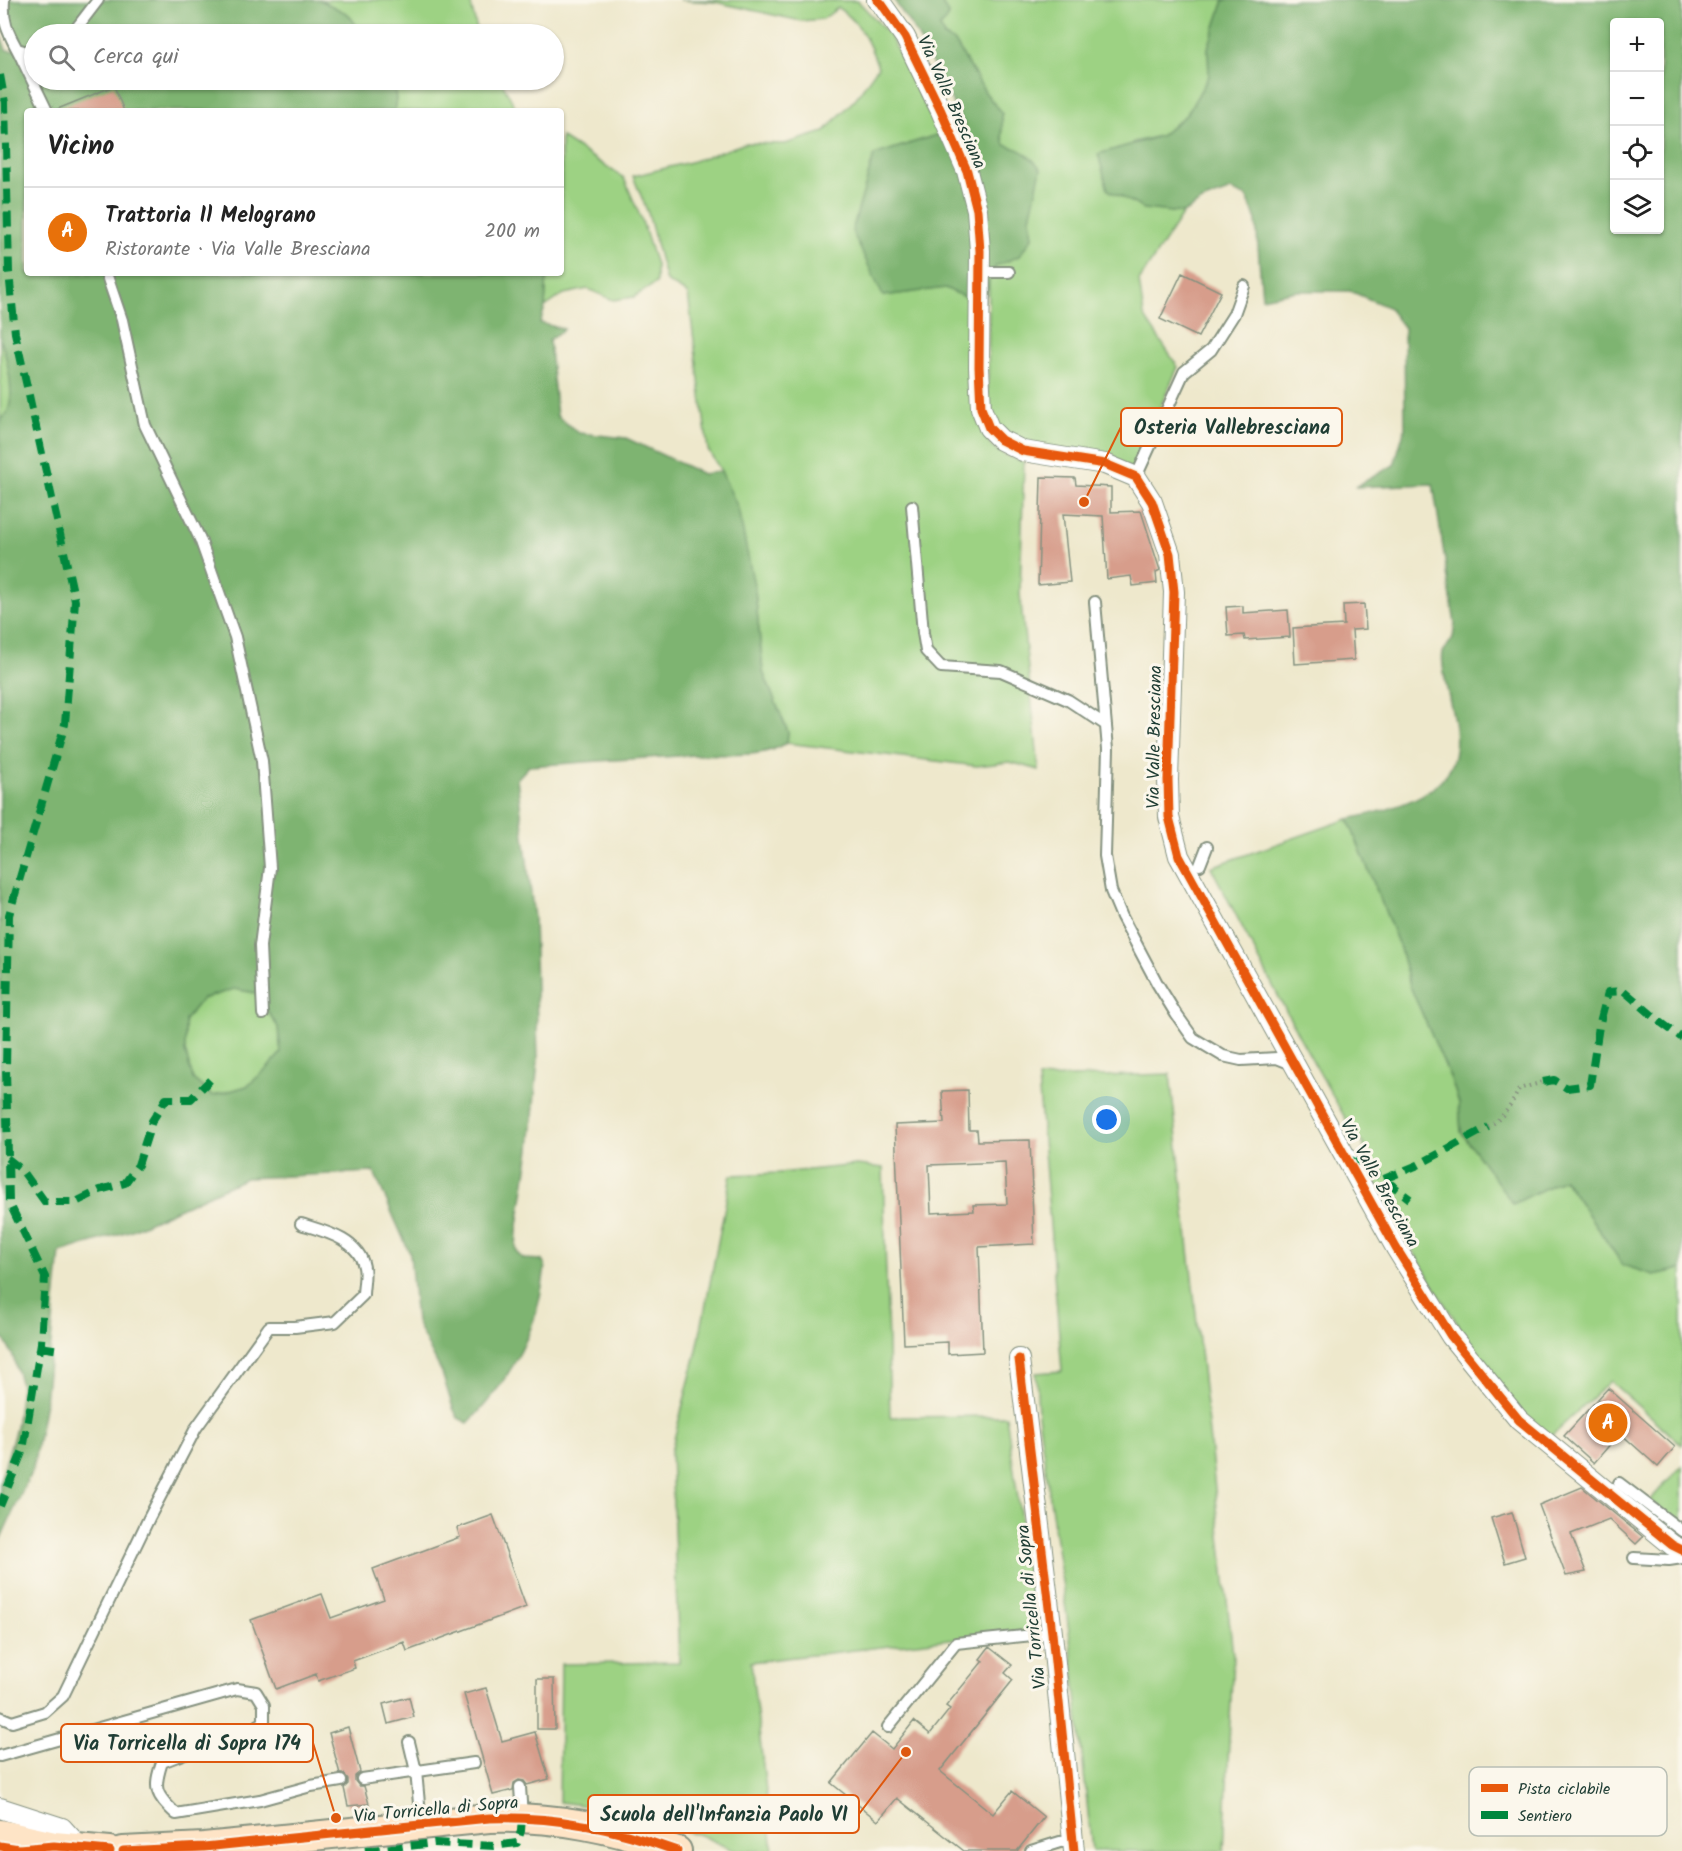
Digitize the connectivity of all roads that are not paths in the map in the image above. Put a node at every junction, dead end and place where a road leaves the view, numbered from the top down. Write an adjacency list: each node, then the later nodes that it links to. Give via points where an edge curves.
1 (4, 0): 5 (lane, via 4,22)
2 (98, 0): 4 (lane)
3 (877, 0): 10 (street, Via Valle Bresciana, via 905,37 966,171 977,210)
4 (80, 24)
5 (17, 49): 6 (lane); 7 (lane)
6 (24, 51)
7 (24, 63)
8 (37, 90): 9 (lane)
9 (46, 108)
10 (980, 272): 11 (lane); 14 (street, Via Valle Bresciana, via 981,408 989,429 1023,451 1105,464)
11 (1009, 272)
12 (107, 276): 20 (lane, via 122,320 145,425 200,539 235,637 262,761 270,868 260,946)
13 (1244, 286): 14 (lane, via 1233,314 1211,350 1184,372)
14 (1136, 477): 21 (street, Via Valle Bresciana, via 1152,502 1170,554 1174,592 1169,817 1179,856)
15 (912, 506): 17 (lane, via 923,633 926,651 933,660 941,667 1000,670 1068,700)
16 (1095, 602): 17 (lane)
17 (1106, 725): 21 (lane, via 1107,875 1122,917 1157,983 1193,1038 1209,1048 1241,1060 1277,1058)
18 (1207, 847): 19 (lane)
19 (1200, 865)
20 (263, 1014)
21 (1297, 1067): 26 (street, Via Valle Bresciana, via 1396,1248 1451,1336 1519,1420)
22 (301, 1224): 30 (lane, via 330,1233 354,1247 364,1266 363,1295 335,1322 295,1328 268,1327 196,1428 63,1696 45,1712 12,1722)
23 (1019, 1359): 29 (street, Via Torricella di Sopra)
24 (1619, 1483): 25 (lane)
25 (1682, 1531)
26 (1682, 1550)
27 (1634, 1558): 28 (lane)
28 (1682, 1558)
29 (1052, 1633): 31 (lane, via 956,1643); 44 (street, Via Torricella di Sopra)
30 (0, 1717)
31 (888, 1727)
32 (409, 1742): 35 (lane)
33 (0, 1756): 37 (lane, via 237,1689 256,1692 264,1705 264,1722 225,1745 162,1762 155,1784 162,1801 176,1814 260,1800)
34 (474, 1762): 35 (lane)
35 (416, 1771): 36 (lane); 41 (lane)
36 (362, 1779)
37 (342, 1780)
38 (520, 1787): 40 (lane)
39 (0, 1808): 45 (street, via 62,1828)
40 (522, 1817): 41 (street, Via Torricella di Sopra); 48 (street, Via Torricella di Sopra, via 614,1830)
41 (421, 1825): 47 (street, Via Torricella di Sopra)
42 (0, 1833): 45 (street)
43 (0, 1846): 45 (street)
44 (1073, 1846): 49 (lane, via 1060,1842)
45 (67, 1847): 46 (street)
46 (110, 1851)
47 (123, 1851)
48 (677, 1851)
49 (1031, 1851)

